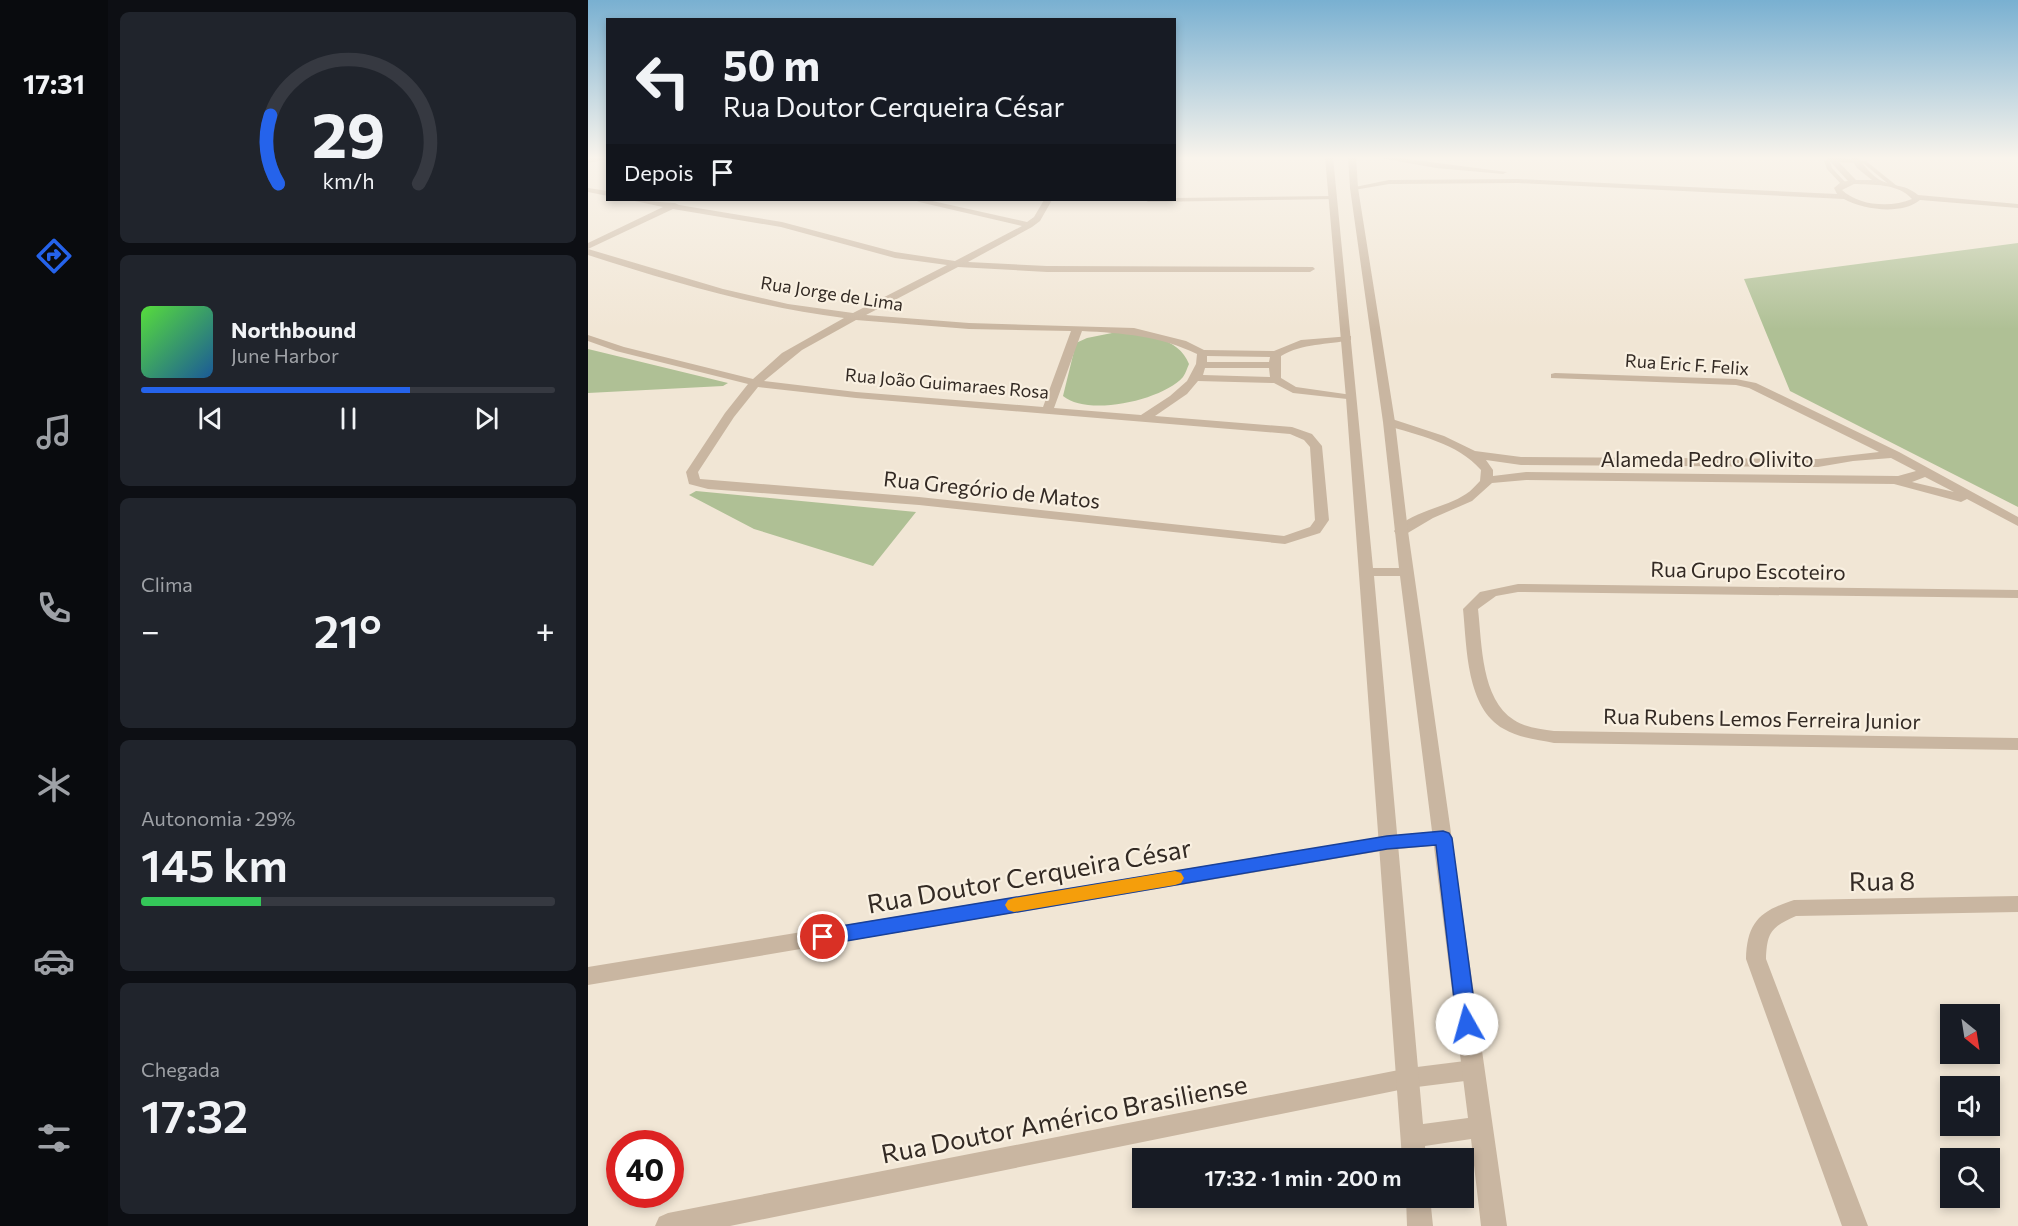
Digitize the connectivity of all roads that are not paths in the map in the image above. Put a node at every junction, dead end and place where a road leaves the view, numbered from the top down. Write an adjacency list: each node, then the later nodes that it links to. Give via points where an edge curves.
1 (656, 214): 8 (street)
2 (720, 214): 10 (street, via 782,225 895,255)
3 (982, 214): 7 (street)
4 (1041, 214): 7 (street)
5 (1338, 214): 12 (street)
6 (1354, 214): 12 (street)
7 (1029, 225): 10 (street)
8 (588, 246)
9 (588, 252): 13 (street, Rua Jorge de Lima, via 697,286)
10 (957, 264): 11 (street, via 1047,269); 13 (street)
11 (1310, 269)
12 (1355, 275): 16 (street); 26 (street)
13 (855, 317): 14 (street, Rua Jorge de Lima); 22 (street, via 793,351)
14 (1077, 330): 17 (street, Rua Jorge de Lima, via 1151,333 1188,344); 24 (street)
15 (588, 338): 22 (street, Rua João Guimaraes Rosa)
16 (1347, 338): 18 (street, via 1284,348); 23 (street)
17 (1202, 359): 18 (street); 20 (street)
18 (1275, 359): 21 (street)
19 (1555, 376): 27 (street, Rua Eric F. Felix, via 1736,382 1766,390)
20 (1197, 378): 21 (street); 25 (street)
21 (1276, 380): 23 (street, via 1293,390)
22 (756, 383): 24 (street, Rua João Guimaraes Rosa, via 856,395); 37 (street, Rua Gregório de Matos, via 728,415 692,472 694,481)
23 (1352, 398): 38 (street)
24 (1048, 409): 25 (street, Rua João Guimaraes Rosa)
25 (1145, 417): 37 (street, Rua João Guimaraes Rosa, via 1292,431 1308,437 1316,446 1322,520 1315,530)
26 (1389, 422): 28 (street, Alameda Pedro Olivito, via 1448,441); 36 (street)
27 (1841, 430): 29 (street, Rua Eric F. Felix); 30 (street, via 1851,443)
28 (1475, 455): 30 (street, Alameda Pedro Olivito, via 1521,461 1806,463); 32 (street, via 1487,473)
29 (1895, 455): 30 (street, Alameda Pedro Olivito); 31 (street, Rua Eric F. Felix)
30 (1853, 457): 33 (street, via 1860,469)
31 (1924, 471): 33 (street, Alameda Pedro Olivito, via 1908,480); 34 (street, Rua Eric F. Felix)
32 (1487, 480): 33 (street, Alameda Pedro Olivito, via 1538,476); 36 (street, via 1471,497)
33 (1888, 480): 34 (street, via 1939,492)
34 (2004, 515): 35 (street)
35 (2018, 522)
36 (1401, 531): 39 (street)
37 (1285, 540)
38 (1366, 572): 39 (street); 44 (street)
39 (1407, 572): 43 (street)
40 (2018, 594): 41 (street, Rua Grupo Escoteiro, via 1518,588 1496,591 1478,597 1470,609 1483,690 1491,709)
41 (1507, 724): 42 (street, Rua Rubens Lemos Ferreira Junior, via 1554,737)
42 (2018, 744)
43 (1443, 838): 44 (street, Rua Doutor Cerqueira César); 47 (street)
44 (1387, 843): 46 (street, Rua Doutor Cerqueira César); 48 (street)
45 (2018, 904): 55 (street, Rua 8, via 1794,908 1769,919 1756,935 1755,959)
46 (588, 976)
47 (1473, 1070): 48 (street, Rua Doutor Américo Brasiliense); 49 (street)
48 (1409, 1078): 50 (street); 52 (street, Rua Doutor Américo Brasiliense)
49 (1480, 1127): 50 (street); 54 (street)
50 (1414, 1147)
51 (1419, 1208): 53 (street)
52 (668, 1226)
53 (1420, 1226)
54 (1494, 1226)
55 (1855, 1226)

